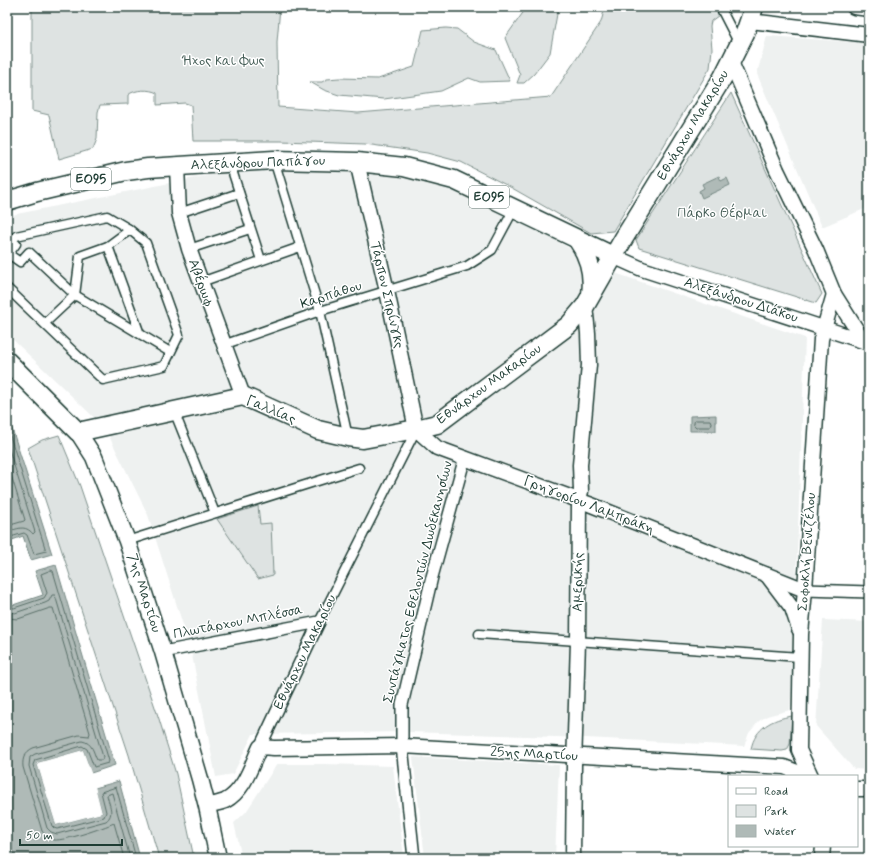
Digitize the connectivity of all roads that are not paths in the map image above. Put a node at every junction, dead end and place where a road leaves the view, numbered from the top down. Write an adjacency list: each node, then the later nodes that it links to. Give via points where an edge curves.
1 (720, 7): 6 (street)
2 (854, 7): 3 (street)
3 (869, 9)
4 (752, 14): 5 (street); 6 (main road, Εθνάρχου Μακαρίου)
5 (869, 35)
6 (740, 44): 7 (main road, Εθνάρχου Μακαρίου)
7 (731, 62): 23 (main road, Εθνάρχου Μακαρίου); 29 (street)
8 (274, 160): 9 (main road, Αλεξάνδρου Παπάγου / ΕΟ95); 10 (main road, Αλεξάνδρου Παπάγου / ΕΟ95); 20 (street)
9 (357, 162): 14 (main road, Αλεξάνδρου Παπάγου / ΕΟ95, via 404,167 434,174 454,180); 28 (street, Τάρπον Σπρίνγκς)
10 (230, 164): 11 (main road, Αλεξάνδρου Παπάγου / ΕΟ95); 12 (street)
11 (177, 166): 13 (main road, Αλεξάνδρου Παπάγου / ΕΟ95, via 126,171); 15 (street, Αβέρωφ)
12 (239, 193): 15 (street); 16 (street)
13 (7, 201)
14 (514, 209): 18 (main road, Αλεξάνδρου Παπάγου / ΕΟ95); 28 (street, Καρπάθου, via 492,250 467,266)
15 (179, 213): 21 (street, Αβέρωφ)
16 (250, 229): 21 (street); 24 (street)
17 (128, 231): 19 (street); 22 (street, via 105,220 20,238); 38 (street, via 146,243 179,335)
18 (577, 239): 23 (main road, Αλεξάνδρου Παπάγου / ΕΟ95); 31 (main road, via 589,260 592,272)
19 (108, 246): 30 (street, via 80,256); 35 (street)
20 (300, 247): 24 (street); 32 (street)
21 (189, 249): 26 (street, Αβέρωφ)
22 (7, 253): 30 (street, via 20,262 29,252)
23 (613, 256): 31 (main road, Εθνάρχου Μακαρίου); 34 (street, Αλεξάνδρου Διάκου, via 642,269)
24 (261, 260): 26 (street)
25 (7, 281): 33 (street)
26 (201, 282): 37 (street, Αβέρωφ)
27 (7, 288): 33 (street)
28 (387, 291): 32 (street, Καρπάθου); 42 (street, Τάρπον Σπρίνγκς)
29 (834, 294): 34 (street, Σοφοκλή Βενιζέλου); 36 (street)
30 (75, 295): 33 (street); 35 (street)
31 (588, 302): 42 (main road, Εθνάρχου Μακαρίου, via 569,325 437,424); 47 (street, Αμερικής, via 590,365)
32 (320, 311): 37 (street, Καρπάθου); 44 (street)
33 (46, 322): 38 (street, via 103,380 164,366)
34 (824, 327): 36 (street, Αλεξάνδρου Διάκου); 51 (street, Σοφοκλή Βενιζέλου)
35 (140, 334): 38 (street)
36 (866, 342)
37 (223, 344): 40 (street, Αβέρωφ)
38 (169, 351)
39 (7, 361): 43 (main road, 7ης Μαρτίου)
40 (243, 396): 41 (main road, Γαλλίας); 44 (main road, Γαλλίας, via 318,430)
41 (174, 411): 43 (main road, Γαλλίας); 48 (street)
42 (416, 429): 44 (main road, Γαλλίας, via 363,439); 45 (street, Γρηγορίου Λαμπράκη, via 437,448); 53 (street, Εθνάρχου Μακαρίου)
43 (78, 432): 49 (main road, 7ης Μαρτίου, via 94,457)
44 (348, 437)
45 (465, 457): 47 (street, Γρηγορίου Λαμπράκη); 59 (street, Συντάγματος Εθελοντών Δωδεκανησίων, via 432,577 402,705)
46 (359, 468): 48 (street)
47 (579, 501): 50 (street, Γρηγορίου Λαμπράκη); 56 (street, Αμερικής)
48 (215, 513): 49 (street)
49 (127, 541): 57 (main road, 7ης Μαρτίου)
50 (767, 575): 51 (street, Γρηγορίου Λαμπράκη); 55 (street, via 792,608)
51 (805, 590): 52 (street); 55 (street, Σοφοκλή Βενιζέλου)
52 (869, 592)
53 (319, 622): 57 (street, Πλωτάρχου Μπλέσσα); 60 (street, Εθνάρχου Μακαρίου)
54 (479, 634): 56 (street)
55 (801, 634): 58 (street, Σοφοκλή Βενιζέλου)
56 (578, 642): 58 (street); 61 (street, Αμερικής)
57 (163, 652): 66 (main road, 7ης Μαρτίου)
58 (800, 657): 63 (street, Σοφοκλή Βενιζέλου, via 799,750)
59 (402, 746): 60 (street, 25ης Μαρτίου); 61 (street, 25ης Μαρτίου); 69 (street, Συντάγματος Εθελοντών Δωδεκανησίων)
60 (260, 747): 66 (street, Εθνάρχου Μακαρίου, via 244,783 238,790 225,801)
61 (574, 756): 62 (street, 25ης Μαρτίου, via 784,767); 70 (street, Αμερικής)
62 (805, 775)
63 (811, 775)
64 (858, 789): 65 (street)
65 (869, 789)
66 (207, 806): 68 (main road, 7ης Μαρτίου)
67 (823, 847): 71 (street)
68 (218, 858)
69 (414, 858)
70 (573, 858)
71 (822, 858)

